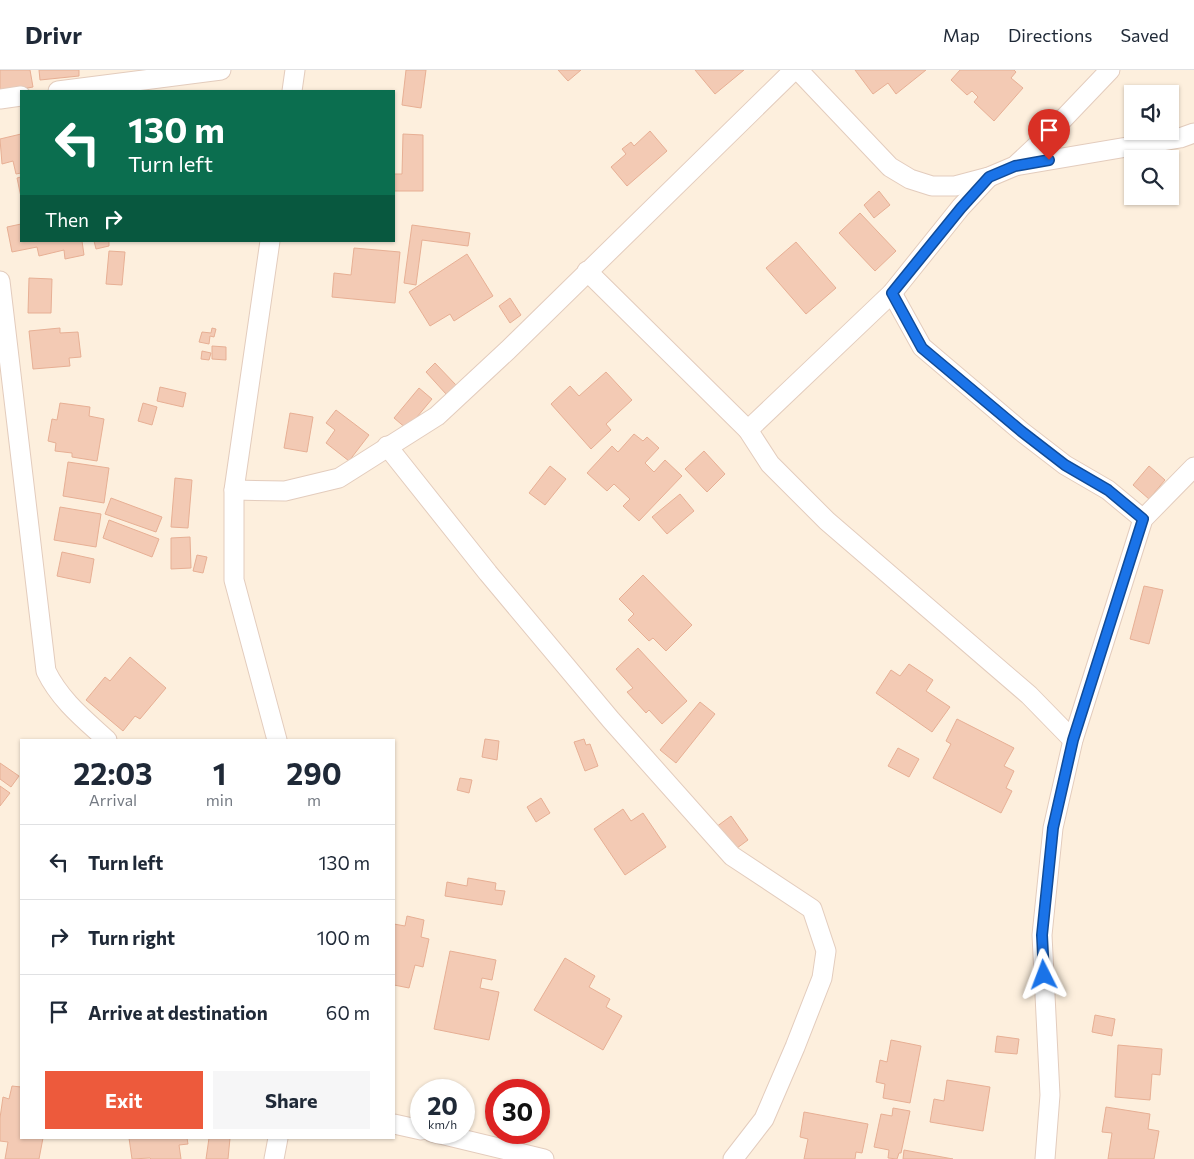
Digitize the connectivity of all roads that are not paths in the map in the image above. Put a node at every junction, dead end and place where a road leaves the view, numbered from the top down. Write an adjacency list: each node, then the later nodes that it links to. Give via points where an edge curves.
1 (221, 70): 5 (street)
2 (295, 70): 6 (street)
3 (796, 70): 11 (street, via 890,167 910,179 932,186 955,186); 13 (street)
4 (1110, 70): 10 (street)
5 (66, 90)
6 (292, 90)
7 (20, 96): 8 (street)
8 (0, 99)
9 (1194, 133): 10 (street)
10 (1015, 166): 11 (street)
11 (989, 177): 15 (street)
12 (270, 242): 20 (street)
13 (587, 272): 17 (street); 18 (street, via 436,416)
14 (0, 281): 16 (street)
15 (892, 293): 17 (street); 21 (street, via 922,348 1021,431 1065,465 1108,490)
16 (6, 388): 22 (street, via 46,671 65,700)
17 (748, 430): 24 (street, via 770,464 827,521 1029,695)
18 (387, 446): 20 (street, via 339,478 285,491); 31 (street, via 605,713 732,856 812,909 826,951 822,978 764,1120)
19 (1194, 467): 21 (street)
20 (234, 490): 23 (street, via 234,580)
21 (1143, 519): 24 (street)
22 (106, 739)
23 (277, 739)
24 (1073, 740): 32 (street, via 1053,828 1042,935 1050,1095)
25 (395, 1124): 26 (street)
26 (410, 1128)
27 (278, 1139): 29 (street)
28 (475, 1142): 30 (street)
29 (274, 1159)
30 (544, 1159)
31 (733, 1159)
32 (1045, 1159)

